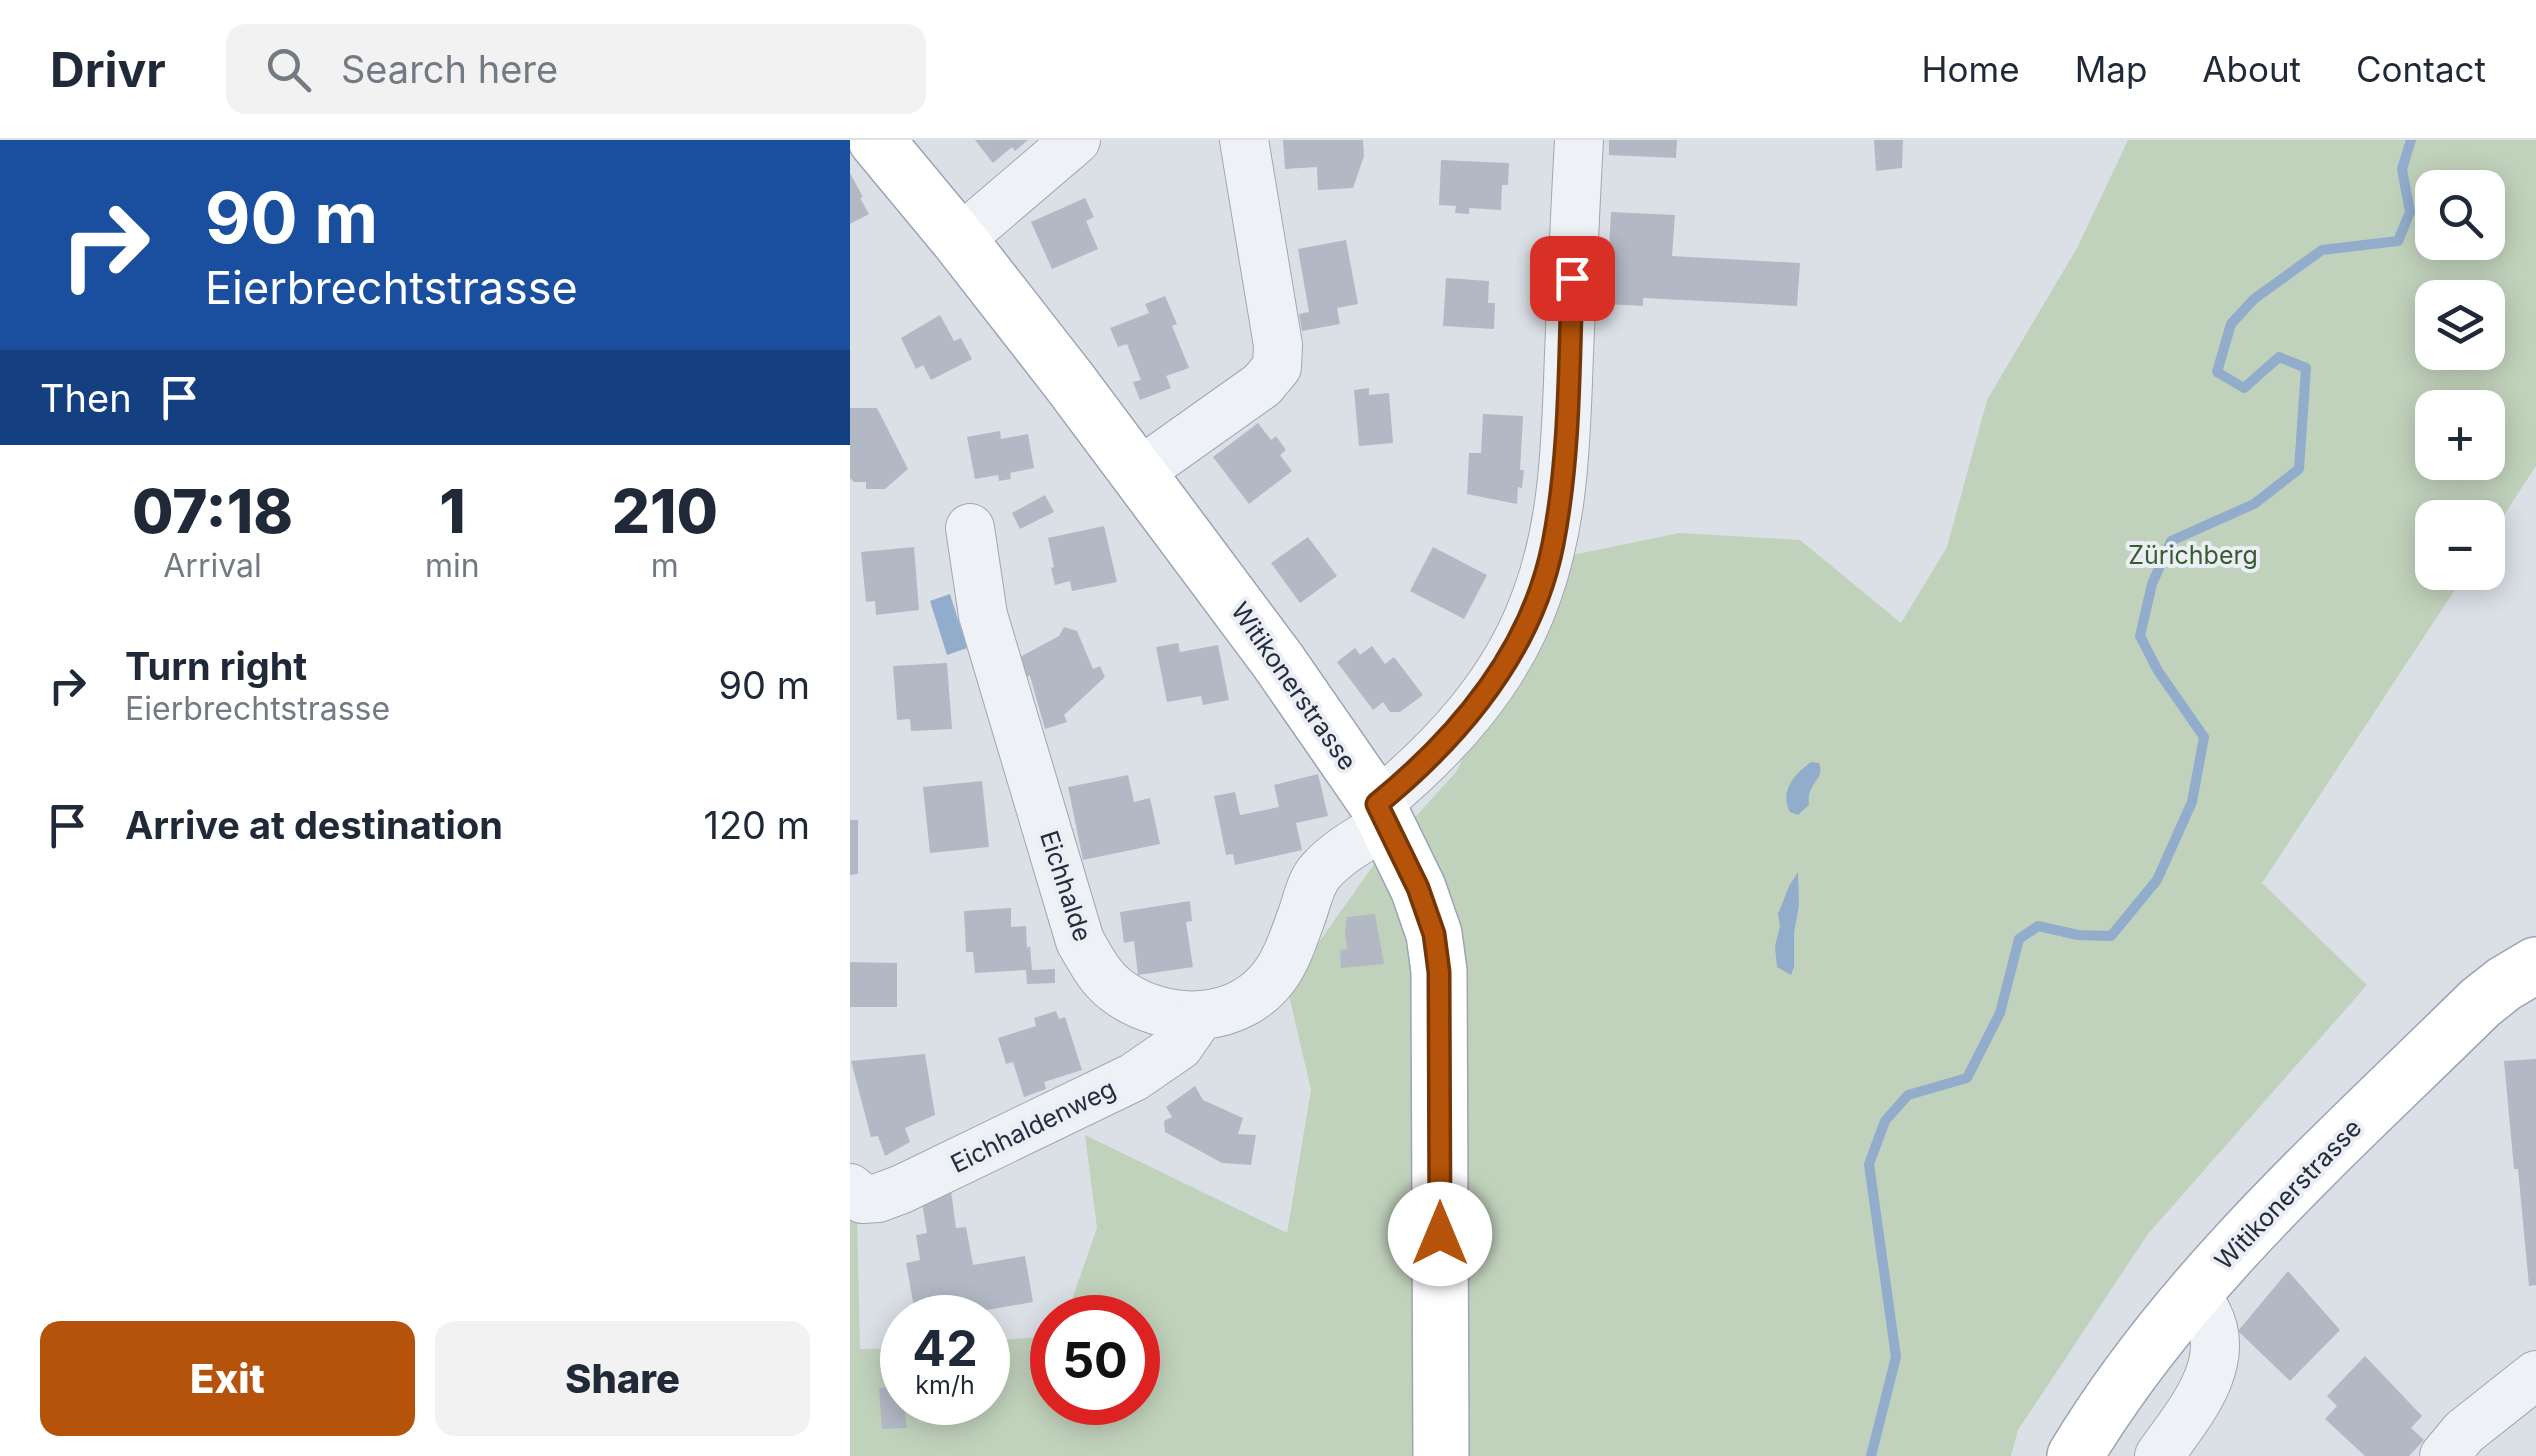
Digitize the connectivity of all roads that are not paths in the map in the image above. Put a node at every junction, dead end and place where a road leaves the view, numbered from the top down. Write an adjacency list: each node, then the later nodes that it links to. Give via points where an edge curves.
1 (876, 140): 5 (main road, Witikonerstrasse)
2 (1076, 140): 5 (street)
3 (1244, 140): 6 (street, via 1278,367)
4 (1580, 140): 8 (street, Eichhalde, via 1567,414 1549,560 1523,629 1484,696)
5 (959, 240): 6 (main road, Witikonerstrasse)
6 (1138, 473): 8 (main road, Witikonerstrasse)
7 (970, 528): 10 (street, Eichhalde, via 983,615 1080,940 1115,990 1170,1015)
8 (1382, 815): 10 (street, Eichhalde, via 1320,873 1268,985 1230,1009); 14 (main road, Witikonerstrasse, via 1434,934 1439,972)
9 (2536, 965): 12 (main road, Witikonerstrasse, via 2480,1003)
10 (1199, 1017): 11 (street, Eichhaldenweg, via 1178,1046 1092,1098 878,1198)
11 (850, 1188)
12 (2193, 1294): 15 (main road, Witikonerstrasse, via 2120,1385); 16 (street, via 2214,1333 2214,1362)
13 (2536, 1376): 17 (street)
14 (1441, 1456)
15 (2075, 1456)
16 (2159, 1456)
17 (2444, 1456)

